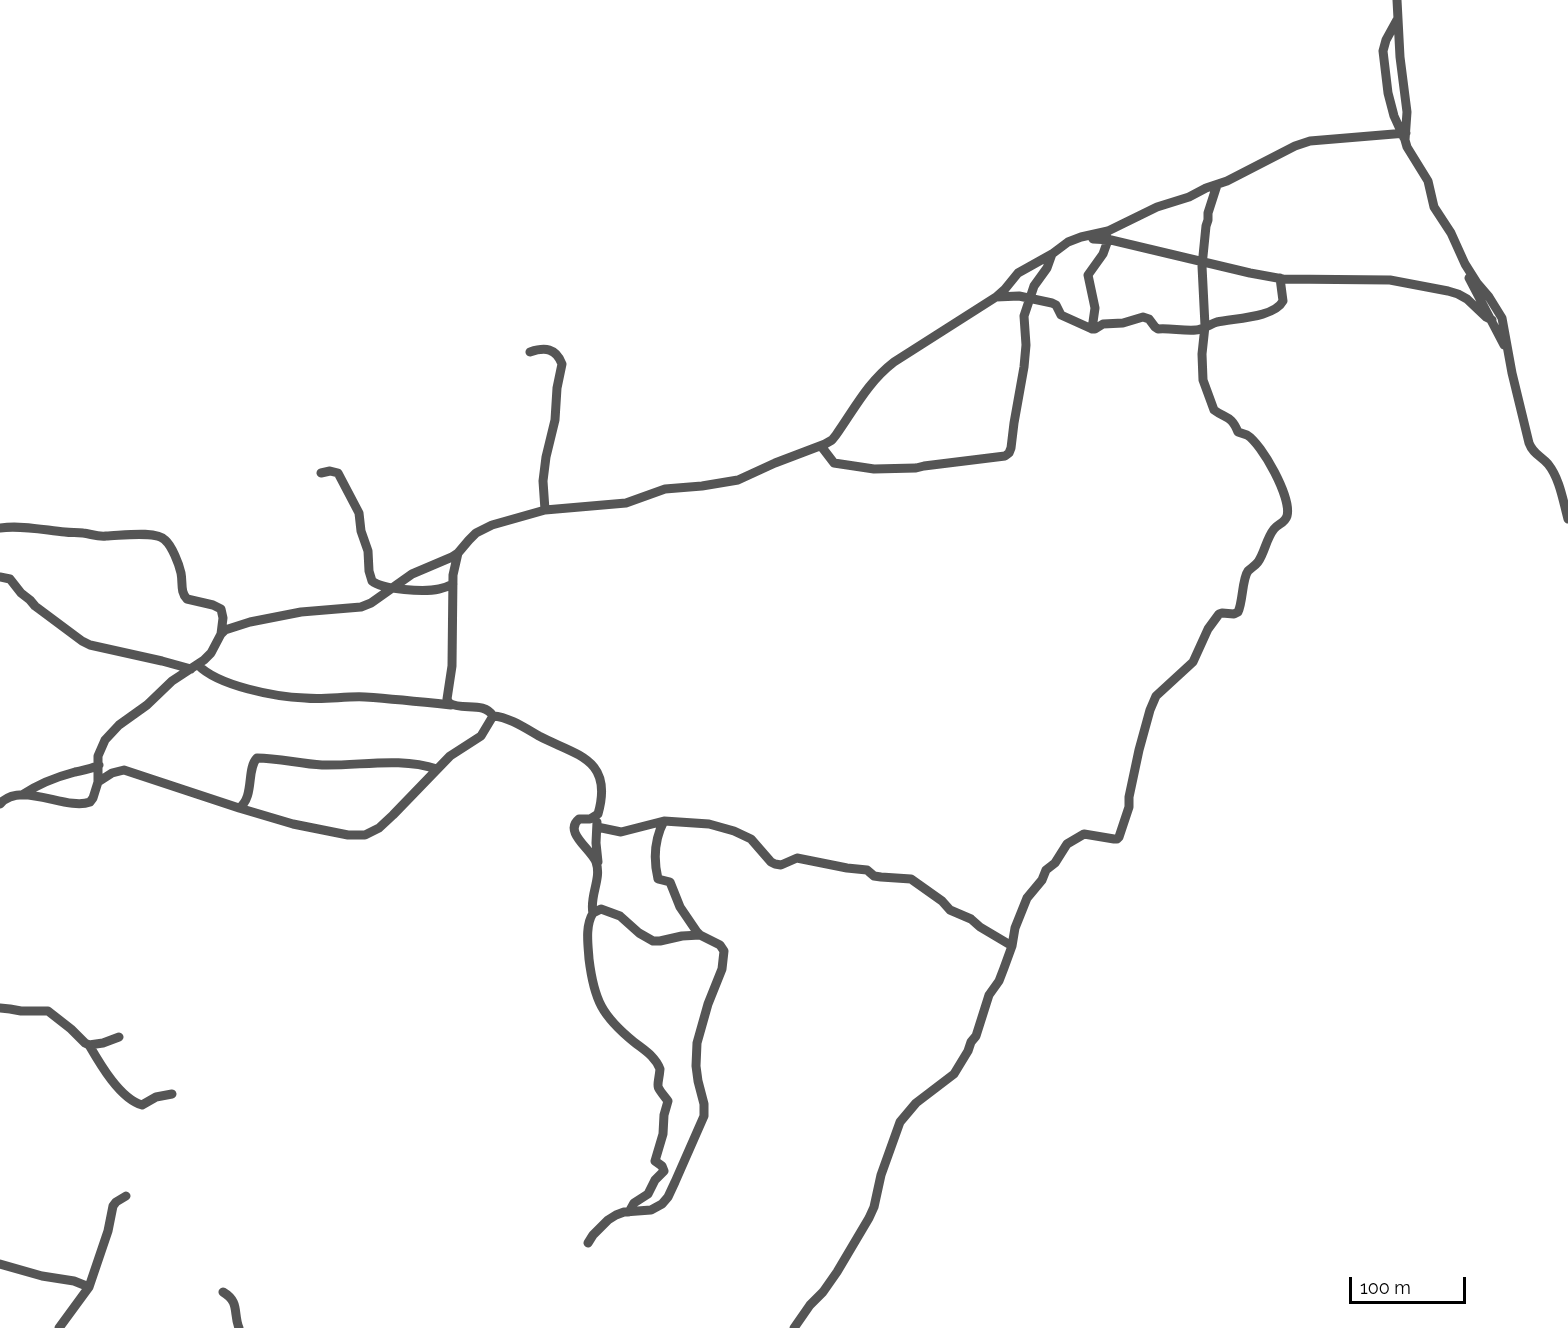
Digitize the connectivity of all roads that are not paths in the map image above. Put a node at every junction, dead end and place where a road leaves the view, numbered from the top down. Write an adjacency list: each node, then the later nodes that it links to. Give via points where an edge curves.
1 (1397, 0): 2 (street)
2 (1398, 20): 3 (street, via 1407,112); 3 (street, via 1383,51 1388,93)
3 (1404, 135): 4 (street, via 1303,143); 8 (street, via 1428,181 1434,207)
4 (1217, 185): 5 (street, via 1157,207); 7 (street, via 1208,213)
5 (1106, 236): 6 (street, via 1072,240); 7 (street); 14 (street, via 1103,254 1088,275 1095,308)
6 (1052, 254): 10 (street, via 1022,270); 11 (street)
7 (1203, 263): 9 (street); 13 (street)
8 (1464, 264): 12 (street); 16 (street, via 1502,318)
9 (1280, 278): 12 (street, via 1411,283 1458,294); 13 (street, via 1283,301 1278,308)
10 (996, 297): 11 (street); 17 (street, via 881,372 832,440)
11 (1029, 298): 14 (street, via 1053,303 1061,315); 17 (street, via 1023,320 1024,367 1011,448 1006,456 916,468 874,469 834,463)
12 (1492, 320): 16 (street)
13 (1205, 326): 14 (street, via 1196,330 1158,329 1143,317); 45 (street, via 1203,380 1213,409 1230,419 1238,432 1258,446 1285,495 1287,517 1274,528 1257,565 1248,572 1238,612 1219,614 1193,662 1156,696 1119,837 1084,834 1067,844 1027,898)
14 (1092, 329)
15 (530, 351): 19 (street, via 552,350 562,364 543,481)
16 (1510, 358): 20 (street, via 1532,450 1555,475)
17 (821, 446): 19 (street, via 738,480 665,489 626,503)
18 (321, 473): 25 (street, via 338,473 359,513 368,551 369,577 375,584)
19 (545, 510): 22 (street, via 484,528)
20 (1568, 519)
21 (0, 528): 26 (street, via 162,538 177,561 184,597 221,609)
22 (458, 554): 24 (street); 25 (street, via 422,568)
23 (0, 577): 27 (street, via 10,579 35,606 82,641)
24 (453, 584): 25 (street, via 438,589); 28 (street, via 452,666 447,699)
25 (391, 588): 26 (street, via 366,606 285,615 232,627)
26 (221, 634): 27 (street, via 211,653)
27 (194, 667): 28 (street, via 224,681 286,696 363,697); 30 (street, via 112,732 100,748)
28 (451, 705): 29 (street, via 483,708)
29 (493, 716): 31 (street, via 481,736); 36 (street, via 516,723 590,762 600,782)
30 (99, 765): 32 (street); 33 (street, via 44,782)
31 (437, 769): 35 (street, via 379,828 365,835 294,824); 35 (street, via 402,762 322,765 257,758 245,802)
32 (98, 782): 33 (street, via 93,798 85,804); 35 (street, via 124,770)
33 (22, 795): 34 (street)
34 (1, 798)
35 (239, 808)
36 (598, 814): 38 (street); 40 (street, via 579,819 573,827)
37 (664, 821): 38 (street, via 621,832); 44 (street, via 655,847 658,879 670,882 680,907); 45 (street, via 710,824 734,831 754,841 775,864 783,865 797,858 867,870 878,877 911,879 950,910)
38 (597, 827): 39 (street)
39 (596, 843): 40 (street); 41 (street)
40 (593, 856): 41 (street); 42 (street)
41 (597, 867): 42 (street)
42 (593, 898): 43 (street, via 591,906)
43 (597, 911): 44 (street, via 620,916 654,940); 51 (street, via 590,920 587,941 597,998 613,1023 657,1061 658,1088 668,1101 655,1159 664,1171)
44 (700, 935): 51 (street, via 724,951 722,969 697,1043 696,1066 704,1116 668,1197 657,1208)
45 (1012, 946): 58 (street, via 999,981 989,994 979,1031 958,1069 916,1103 900,1122 871,1213 837,1272)
46 (0, 1008): 48 (street, via 48,1011)
47 (119, 1037): 48 (street)
48 (89, 1045): 49 (street, via 110,1078 135,1103)
49 (172, 1094)
50 (126, 1196): 54 (street, via 113,1206)
51 (630, 1212): 52 (street, via 609,1220)
52 (588, 1244)
53 (0, 1264): 54 (street)
54 (88, 1287): 56 (street)
55 (223, 1292): 57 (street, via 234,1304)
56 (59, 1328)
57 (239, 1328)
58 (794, 1328)

